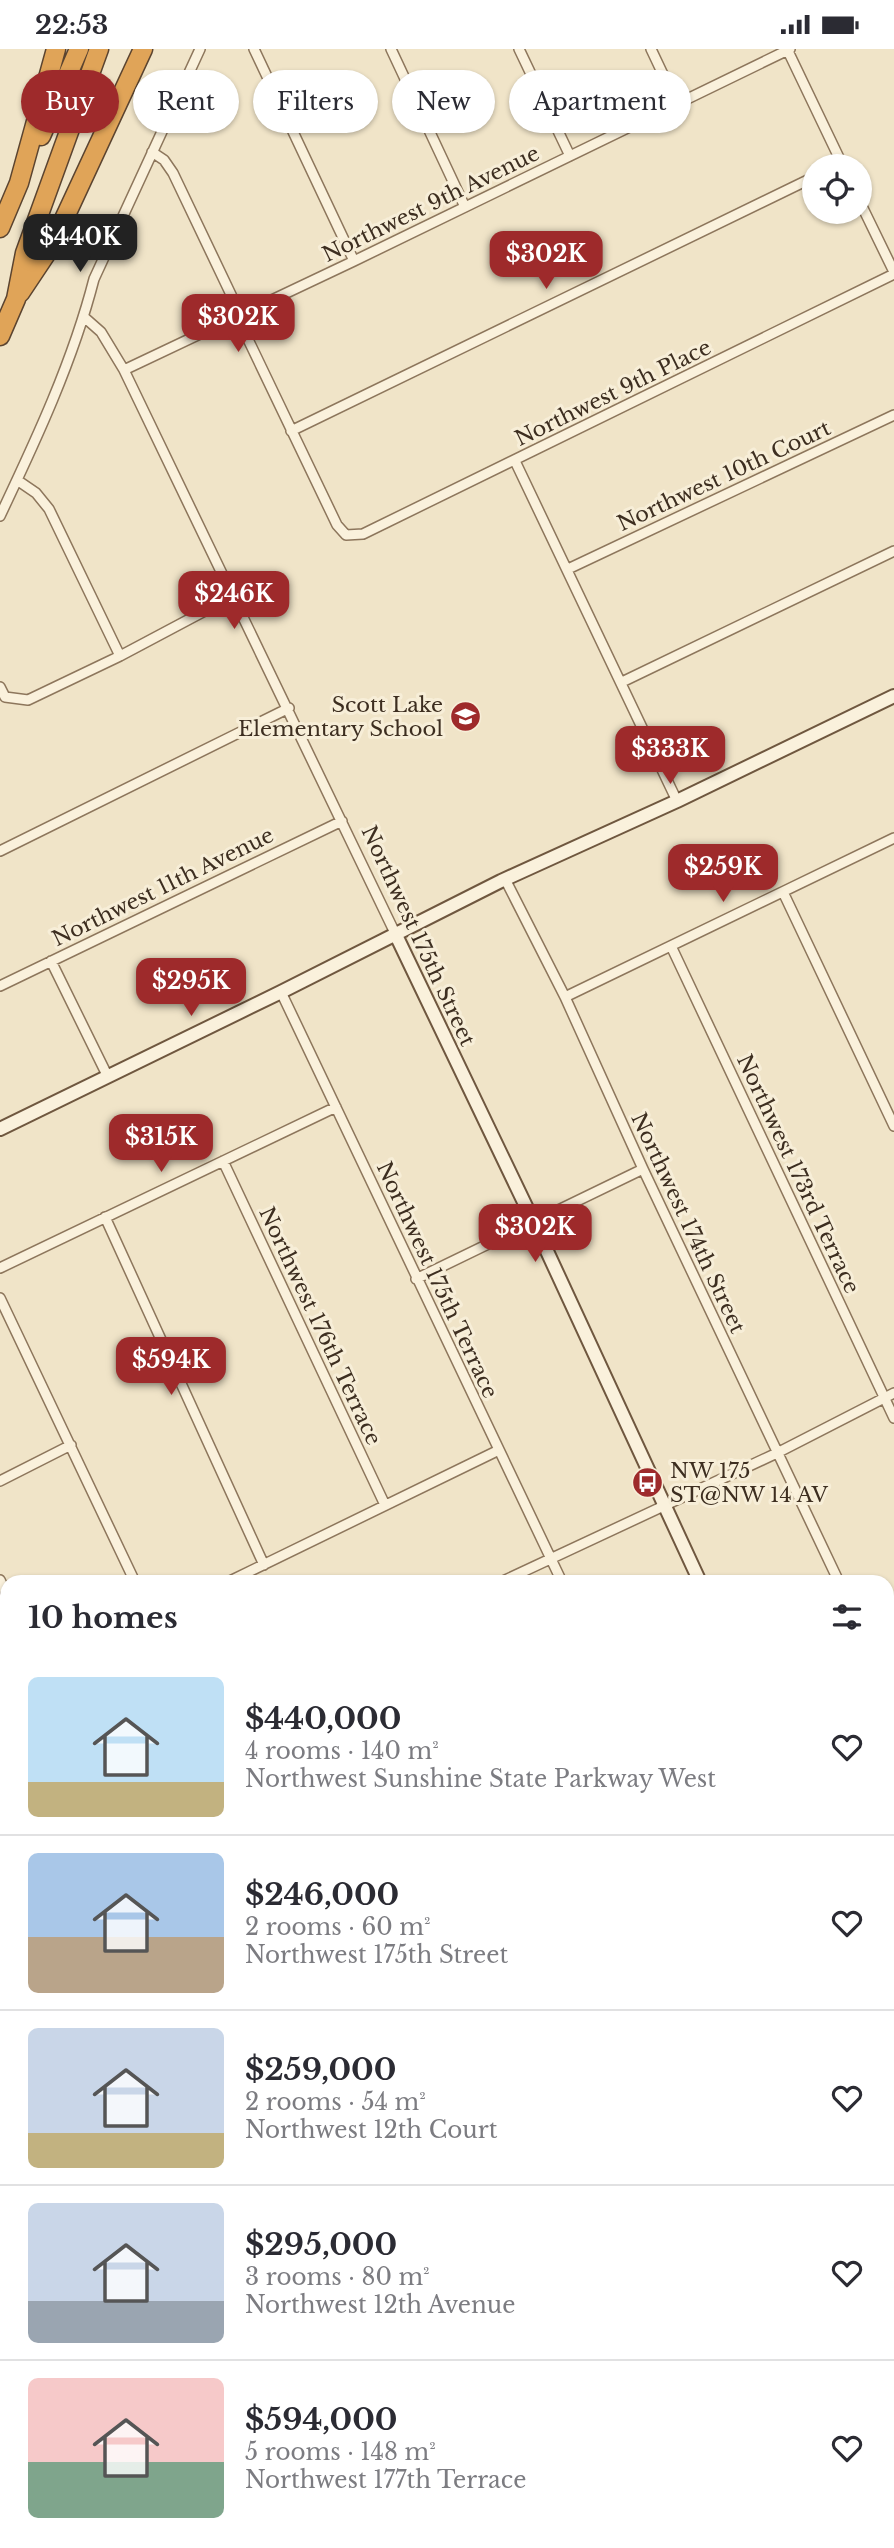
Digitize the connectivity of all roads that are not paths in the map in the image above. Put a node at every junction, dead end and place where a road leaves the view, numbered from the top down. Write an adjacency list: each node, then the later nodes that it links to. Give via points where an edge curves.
1 (56, 49): 17 (highway)
2 (79, 49): 17 (highway)
3 (99, 49): 24 (highway, via 25,253)
4 (144, 49): 24 (highway, via 52,245)
5 (200, 49): 14 (street)
6 (254, 49): 22 (street)
7 (391, 49): 19 (street)
8 (519, 49): 16 (street)
9 (651, 49): 11 (street)
10 (788, 49): 12 (street, Northwest 9th Avenue); 15 (street)
11 (661, 70)
12 (691, 97)
13 (617, 133): 16 (street, Northwest 9th Avenue)
14 (152, 152): 25 (street, via 173,173); 26 (street, via 94,279)
15 (835, 154)
16 (570, 156): 19 (street, Northwest 9th Avenue)
17 (19, 183): 21 (highway)
18 (802, 183): 30 (street)
19 (465, 207): 22 (street, Northwest 9th Avenue)
20 (871, 224): 23 (street)
21 (0, 228)
22 (354, 261): 25 (street, Northwest 9th Avenue)
23 (894, 273): 31 (street, Northwest 9th Place)
24 (16, 299): 27 (highway)
25 (239, 316): 28 (street, Northwest 9th Avenue); 30 (street)
26 (84, 317): 28 (street, Northwest 175th Street, via 101,332); 32 (street)
27 (0, 335)
28 (124, 370): 36 (street, Northwest 175th Street)
29 (894, 415): 35 (street, Northwest 10th Court)
30 (291, 431): 31 (street, Northwest 9th Place, via 346,535 363,534)
31 (515, 461): 35 (street)
32 (17, 480): 33 (street); 37 (street, via 49,509)
33 (0, 516)
34 (894, 551): 38 (street)
35 (568, 569): 38 (street)
36 (233, 596): 37 (street); 41 (street, Northwest 175th Street)
37 (120, 656): 39 (street, via 27,701 5,697)
38 (622, 682): 42 (street)
39 (0, 687)
40 (894, 696): 42 (street)
41 (289, 708): 43 (street, Northwest 175th Street); 45 (street)
42 (677, 801): 46 (street)
43 (342, 821): 48 (street, Northwest 175th Street); 50 (street, Northwest 11th Avenue)
44 (894, 838): 47 (street)
45 (0, 851)
46 (505, 879): 48 (street); 53 (street, Northwest 174th Street)
47 (783, 892): 49 (street); 56 (street)
48 (395, 933): 52 (street); 61 (street, Northwest 175th Street)
49 (671, 946): 53 (street); 66 (street, Northwest 173rd Terrace)
50 (51, 961): 51 (street, Northwest 11th Avenue); 54 (street)
51 (0, 986)
52 (281, 992): 54 (street); 55 (street, Northwest 175th Terrace)
53 (565, 997): 59 (street, Northwest 174th Street)
54 (108, 1077): 57 (street)
55 (335, 1107): 58 (street); 63 (street, Northwest 175th Terrace)
56 (894, 1126)
57 (0, 1129)
58 (223, 1161): 60 (street); 72 (street, Northwest 176th Terrace)
59 (643, 1169): 61 (street); 70 (street, Northwest 174th Street)
60 (105, 1217): 62 (street); 75 (street)
61 (534, 1223): 63 (street); 73 (street, Northwest 175th Street)
62 (0, 1268)
63 (416, 1279): 69 (street, Northwest 175th Terrace)
64 (0, 1298): 68 (street)
65 (894, 1393): 66 (street)
66 (884, 1398): 67 (street, Northwest 173rd Terrace); 70 (street)
67 (894, 1418)
68 (71, 1445): 71 (street); 76 (street)
69 (499, 1450): 72 (street); 74 (street, Northwest 175th Terrace)
70 (777, 1453): 73 (street); 81 (street, Northwest 174th Street)
71 (0, 1481)
72 (384, 1505): 75 (street)
73 (663, 1505): 74 (street); 80 (street, Northwest 175th Street)
74 (551, 1558): 78 (street); 79 (street, Northwest 175th Terrace)
75 (264, 1565): 77 (street)
76 (132, 1575)
77 (243, 1575)
78 (516, 1575)
79 (559, 1575)
80 (697, 1575)
81 (836, 1575)

